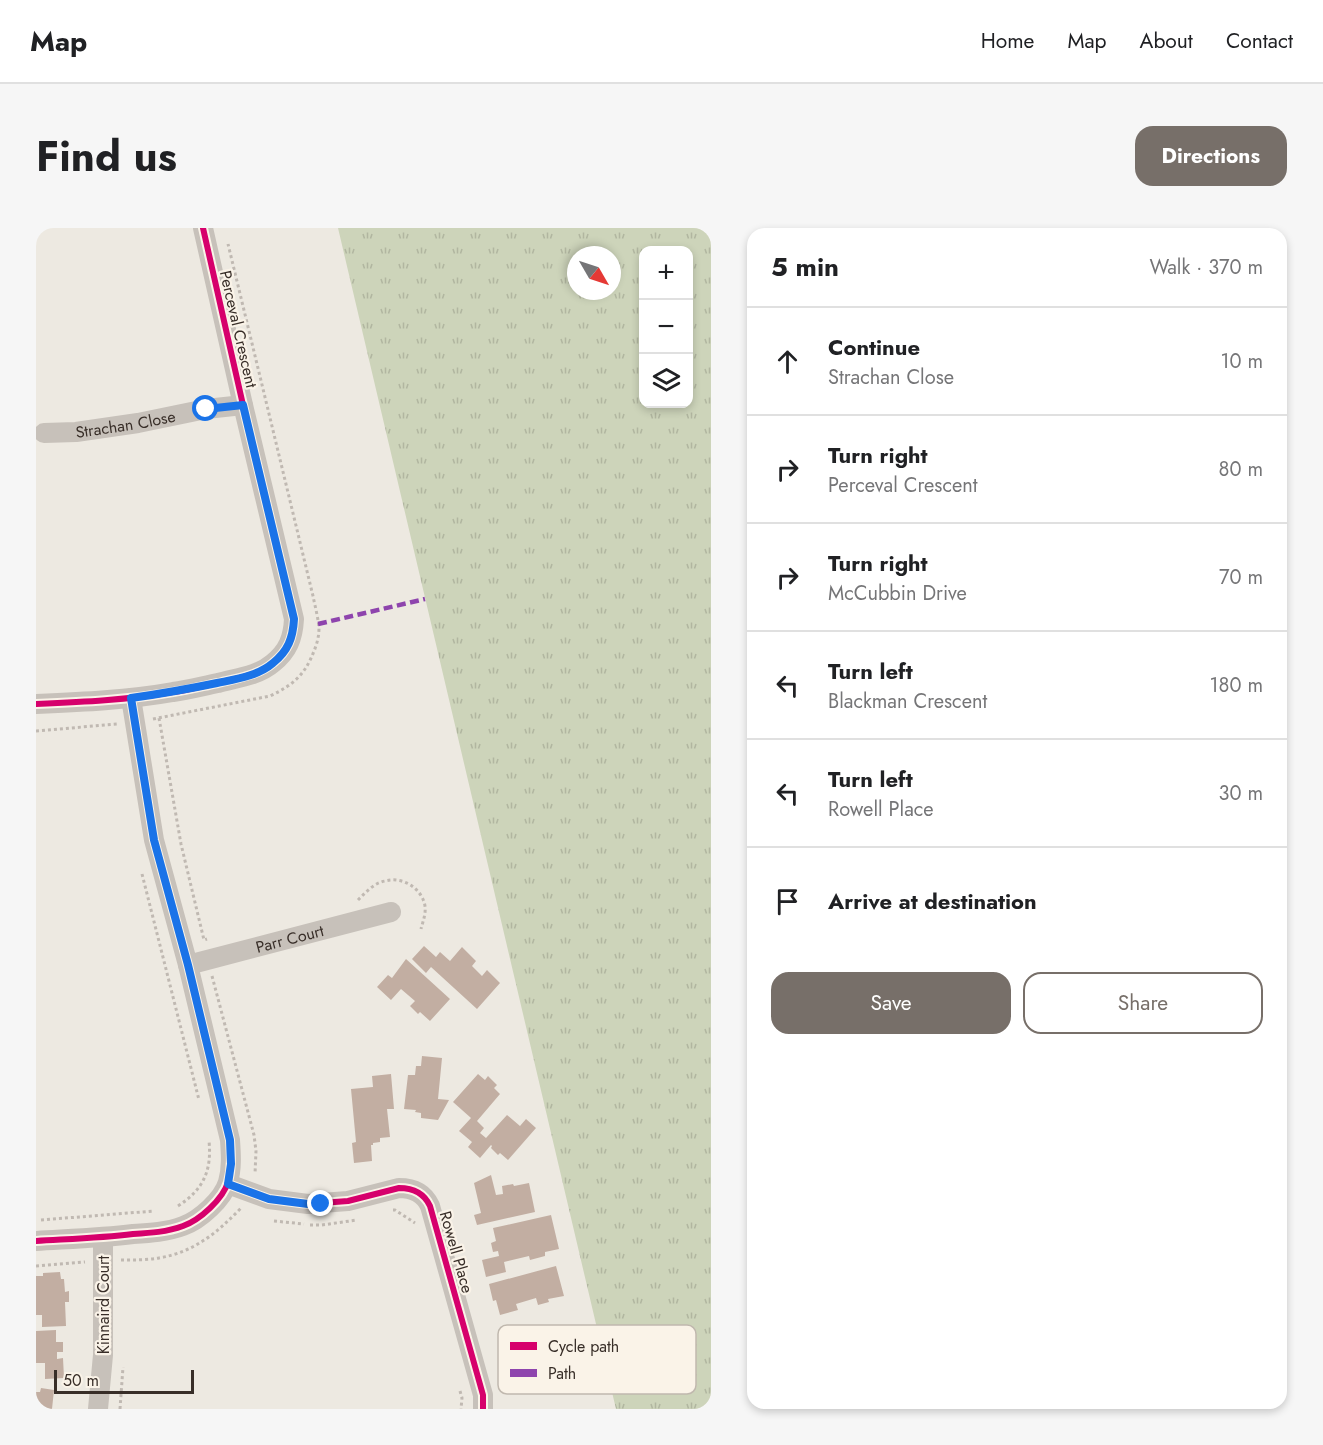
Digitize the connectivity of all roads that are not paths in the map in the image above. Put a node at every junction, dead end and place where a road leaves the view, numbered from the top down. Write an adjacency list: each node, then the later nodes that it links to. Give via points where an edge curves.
1 (203, 228): 2 (street, Perceval Crescent)
2 (243, 405): 3 (street, Strachan Close, via 128,425); 4 (street, Perceval Crescent, via 294,619 293,633 288,646 261,671)
3 (44, 433)
4 (131, 698): 5 (street); 7 (street, via 154,840)
5 (36, 704)
6 (391, 912): 7 (street, Parr Court)
7 (188, 965): 8 (street, via 230,1140)
8 (228, 1184): 9 (street, via 204,1214 185,1226 163,1232); 12 (street, Rowell Place, via 269,1199 308,1204 348,1201 399,1188 422,1195 430,1206 483,1395)
9 (103, 1237): 10 (street); 11 (street, Kinnaird Court)
10 (36, 1241)
11 (99, 1409)
12 (483, 1409)

